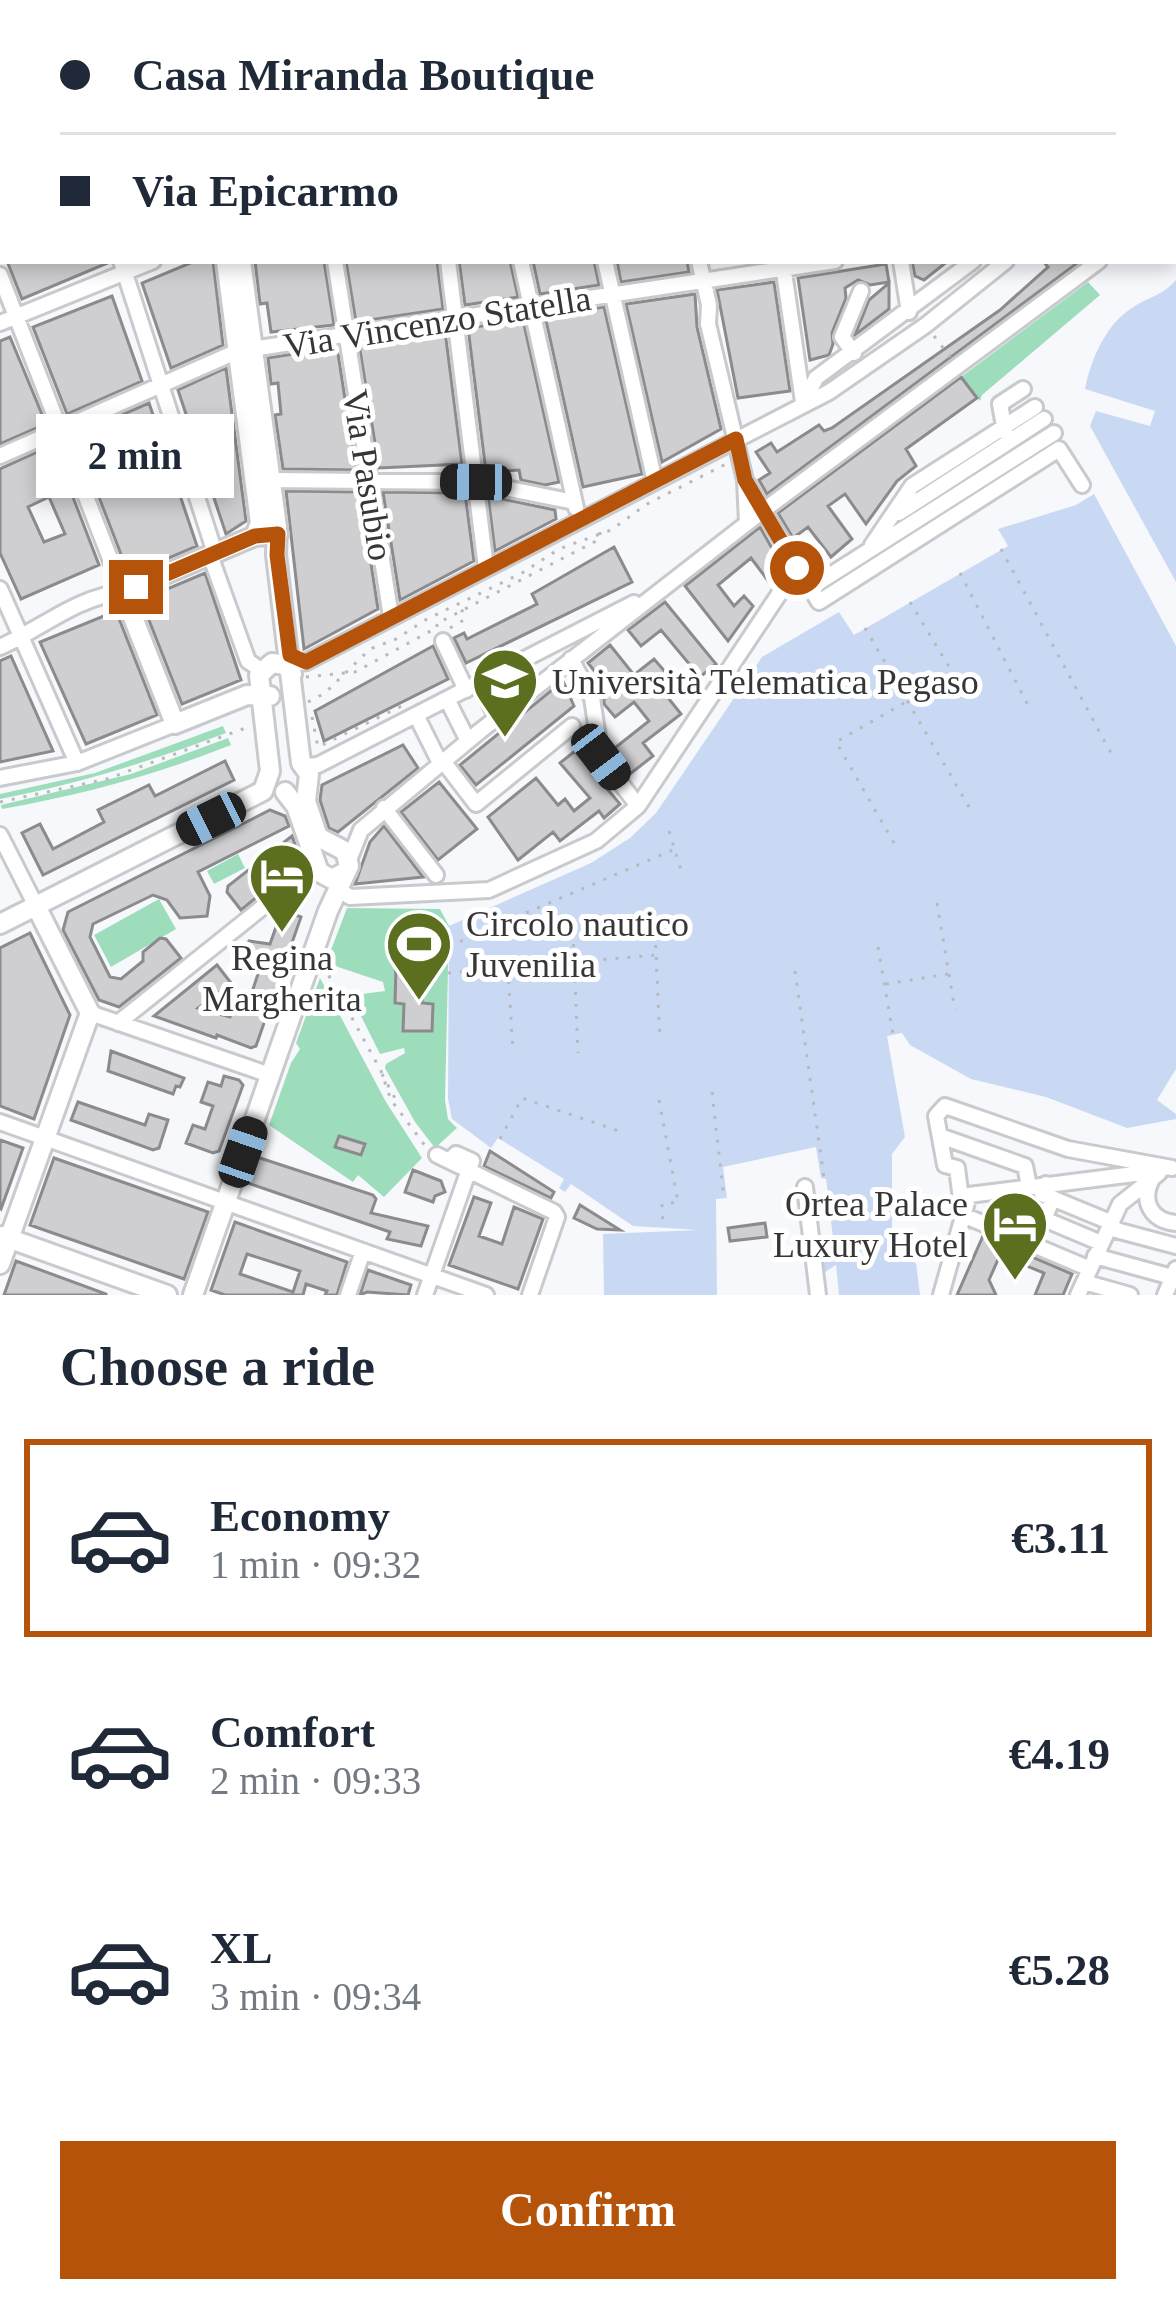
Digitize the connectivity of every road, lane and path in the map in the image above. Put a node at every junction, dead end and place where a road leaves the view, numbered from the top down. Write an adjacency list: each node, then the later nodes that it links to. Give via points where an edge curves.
1 (227, 264): 25 (main road)
2 (241, 264): 25 (main road)
3 (335, 264): 23 (street, Via Pasubio)
4 (448, 264): 21 (street)
5 (522, 264): 18 (street)
6 (606, 264): 17 (street)
7 (700, 264): 15 (street)
8 (901, 264): 19 (street)
9 (970, 264): 19 (street)
10 (1002, 264): 32 (street, via 886,354)
11 (1096, 264): 28 (street)
12 (783, 265): 15 (street, Via Vincenzo Statella); 29 (street)
13 (123, 266): 20 (street); 30 (street)
14 (0, 275): 20 (street)
15 (703, 281): 17 (street, Via Vincenzo Statella); 37 (street)
16 (861, 291): 26 (street, via 842,337)
17 (612, 294): 18 (street, Via Vincenzo Statella); 47 (street)
18 (531, 306): 21 (street, Via Vincenzo Statella); 49 (street)
19 (909, 312): 26 (street)
20 (17, 316): 22 (street); 34 (street)
21 (455, 318): 23 (street, Via Vincenzo Statella); 46 (street)
22 (0, 323)
23 (347, 334): 25 (street, Via Vincenzo Statella); 44 (street, Via Pasubio)
24 (932, 334): 28 (path)
25 (245, 350): 30 (street, Via Vincenzo Statella); 43 (main road); 55 (main road)
26 (854, 353): 27 (street)
27 (834, 368): 29 (street); 32 (street, via 816,378)
28 (958, 368): 50 (street)
29 (799, 373): 32 (street)
30 (160, 385): 34 (street, Via Vincenzo Statella); 58 (street)
31 (1022, 389): 36 (street, via 1000,404)
32 (803, 402): 37 (street)
33 (1039, 413): 36 (street)
34 (61, 429): 39 (street, Via Vincenzo Statella); 65 (street)
35 (1054, 433): 41 (street)
36 (1005, 435): 41 (street); 59 (street, via 889,519)
37 (736, 439): 38 (street); 45 (street)
38 (719, 448): 47 (street); 51 (path, via 723,458)
39 (0, 456)
40 (733, 460): 56 (path)
41 (1010, 461): 42 (street); 59 (street)
42 (1013, 478): 48 (street, via 1059,449); 59 (street)
43 (270, 480): 44 (street); 55 (main road)
44 (370, 480): 46 (street); 69 (street, Via Pasubio)
45 (745, 480): 50 (street); 53 (street)
46 (476, 482): 49 (street); 60 (street)
47 (655, 482): 54 (street)
48 (1082, 485)
49 (574, 502): 54 (street)
50 (764, 509): 53 (street); 61 (street)
51 (620, 512)
52 (599, 523): 56 (path)
53 (747, 523): 63 (street)
54 (579, 527): 60 (street); 66 (path)
55 (265, 532): 58 (main road); 80 (main road, via 277,555)
56 (600, 534): 68 (path, via 559,549); 68 (path)
57 (1001, 549): 95 (path)
58 (213, 554): 65 (main road); 80 (street, via 248,661)
59 (873, 558): 61 (street, via 818,602)
60 (486, 568): 69 (street)
61 (797, 568): 102 (street)
62 (960, 573): 89 (path)
63 (665, 586): 76 (street); 77 (street)
64 (0, 590): 72 (street)
65 (123, 592): 72 (street, via 35,624); 92 (main road)
66 (459, 596): 68 (path); 69 (path)
67 (910, 602): 83 (path)
68 (461, 608): 73 (path, via 464,620 440,634); 79 (path); 79 (path, via 370,649)
69 (397, 622): 80 (street)
70 (866, 628): 87 (path)
71 (383, 636): 74 (path)
72 (22, 638): 75 (street); 97 (street)
73 (443, 641): 82 (street)
74 (364, 646)
75 (0, 647)
76 (572, 659): 81 (street); 102 (street, via 592,698 601,757)
77 (525, 660): 81 (street, via 540,671); 82 (street)
78 (327, 665): 80 (path)
79 (348, 673): 80 (path); 86 (path)
80 (275, 682): 86 (path); 92 (main road); 98 (main road); 100 (main road); 101 (path, via 107,779)
81 (538, 685): 91 (street)
82 (472, 687): 85 (street); 91 (street)
83 (966, 695)
84 (422, 696): 86 (path, via 318,747)
85 (447, 699): 90 (street); 94 (street)
86 (309, 701): 88 (path)
87 (908, 701): 103 (path); 107 (path, via 836,742)
88 (302, 704)
89 (1031, 711)
90 (416, 715): 96 (street); 98 (street)
91 (496, 718): 94 (street)
92 (175, 724): 97 (street)
93 (572, 727): 96 (street, via 476,804)
94 (468, 741): 96 (street)
95 (1112, 755)
96 (442, 762): 104 (street)
97 (77, 763): 99 (street)
98 (304, 770): 100 (main road, via 280,764); 100 (main road, via 301,789); 108 (main road, via 318,837)
99 (0, 778)
100 (274, 781): 110 (main road, via 296,806); 115 (main road)
101 (0, 802)
102 (638, 806): 112 (street, via 596,841 489,890 350,897)
103 (969, 807)
104 (384, 808): 112 (street, via 361,830); 113 (street)
105 (669, 830): 109 (path)
106 (0, 835): 115 (street)
107 (894, 843)
108 (332, 847): 110 (main road, via 320,853); 112 (main road, via 341,848)
109 (675, 850): 111 (path); 120 (path)
110 (319, 869): 112 (main road); 117 (street); 133 (street)
111 (681, 870)
112 (345, 874): 117 (main road)
113 (436, 875)
114 (937, 903): 129 (path)
115 (36, 906): 118 (main road); 132 (main road)
116 (654, 909): 122 (path)
117 (328, 911): 124 (main road)
118 (0, 924)
119 (572, 932): 125 (path)
120 (448, 946)
121 (878, 946): 130 (path)
122 (656, 955): 125 (path); 135 (path)
123 (507, 957): 126 (path)
124 (311, 960): 138 (main road); 146 (path, via 327,966 411,1129)
125 (574, 962): 126 (path); 137 (path)
126 (508, 968): 128 (path); 136 (path)
127 (795, 970): 149 (path)
128 (448, 973)
129 (949, 973): 130 (path); 131 (path)
130 (885, 985): 134 (path)
131 (956, 1010)
132 (90, 1013): 133 (street); 144 (main road)
133 (118, 1023): 138 (street)
134 (893, 1034)
135 (660, 1041)
136 (513, 1050)
137 (578, 1053)
138 (270, 1075): 154 (main road)
139 (712, 1092): 153 (path)
140 (659, 1100): 158 (path, via 678,1202 662,1204)
141 (0, 1122): 144 (street)
142 (625, 1132): 145 (path, via 522,1099)
143 (940, 1136): 147 (street, via 936,1116 945,1106 1068,1149); 150 (street, via 1025,1166); 155 (street, via 945,1165 958,1168)
144 (46, 1138): 154 (street); 159 (main road)
145 (500, 1139)
146 (443, 1158): 148 (street)
147 (1166, 1172): 152 (street); 156 (street, via 1120,1204); 157 (street, via 1147,1188 1148,1207)
148 (472, 1175): 165 (street); 171 (street, via 557,1217)
149 (824, 1178)
150 (1029, 1186): 152 (street); 155 (street, via 969,1195)
151 (805, 1187): 172 (street)
152 (1049, 1191): 156 (street); 163 (street, via 1044,1219)
153 (724, 1198)
154 (225, 1202): 161 (street); 167 (main road)
155 (963, 1215): 163 (street); 173 (street)
156 (1110, 1222): 160 (street); 163 (street)
157 (1174, 1225)
158 (663, 1226)
159 (5, 1234): 162 (main road); 166 (main road); 167 (street)
160 (1176, 1246)
161 (363, 1251): 165 (street); 168 (street)
162 (0, 1264)
163 (1089, 1270): 164 (street); 174 (street)
164 (1174, 1273): 175 (street)
165 (431, 1276): 169 (street); 170 (street)
166 (167, 1295)
167 (190, 1295)
168 (348, 1295)
169 (425, 1295)
170 (486, 1295)
171 (530, 1295)
172 (818, 1295)
173 (940, 1295)
174 (1130, 1295)
175 (1165, 1295)

